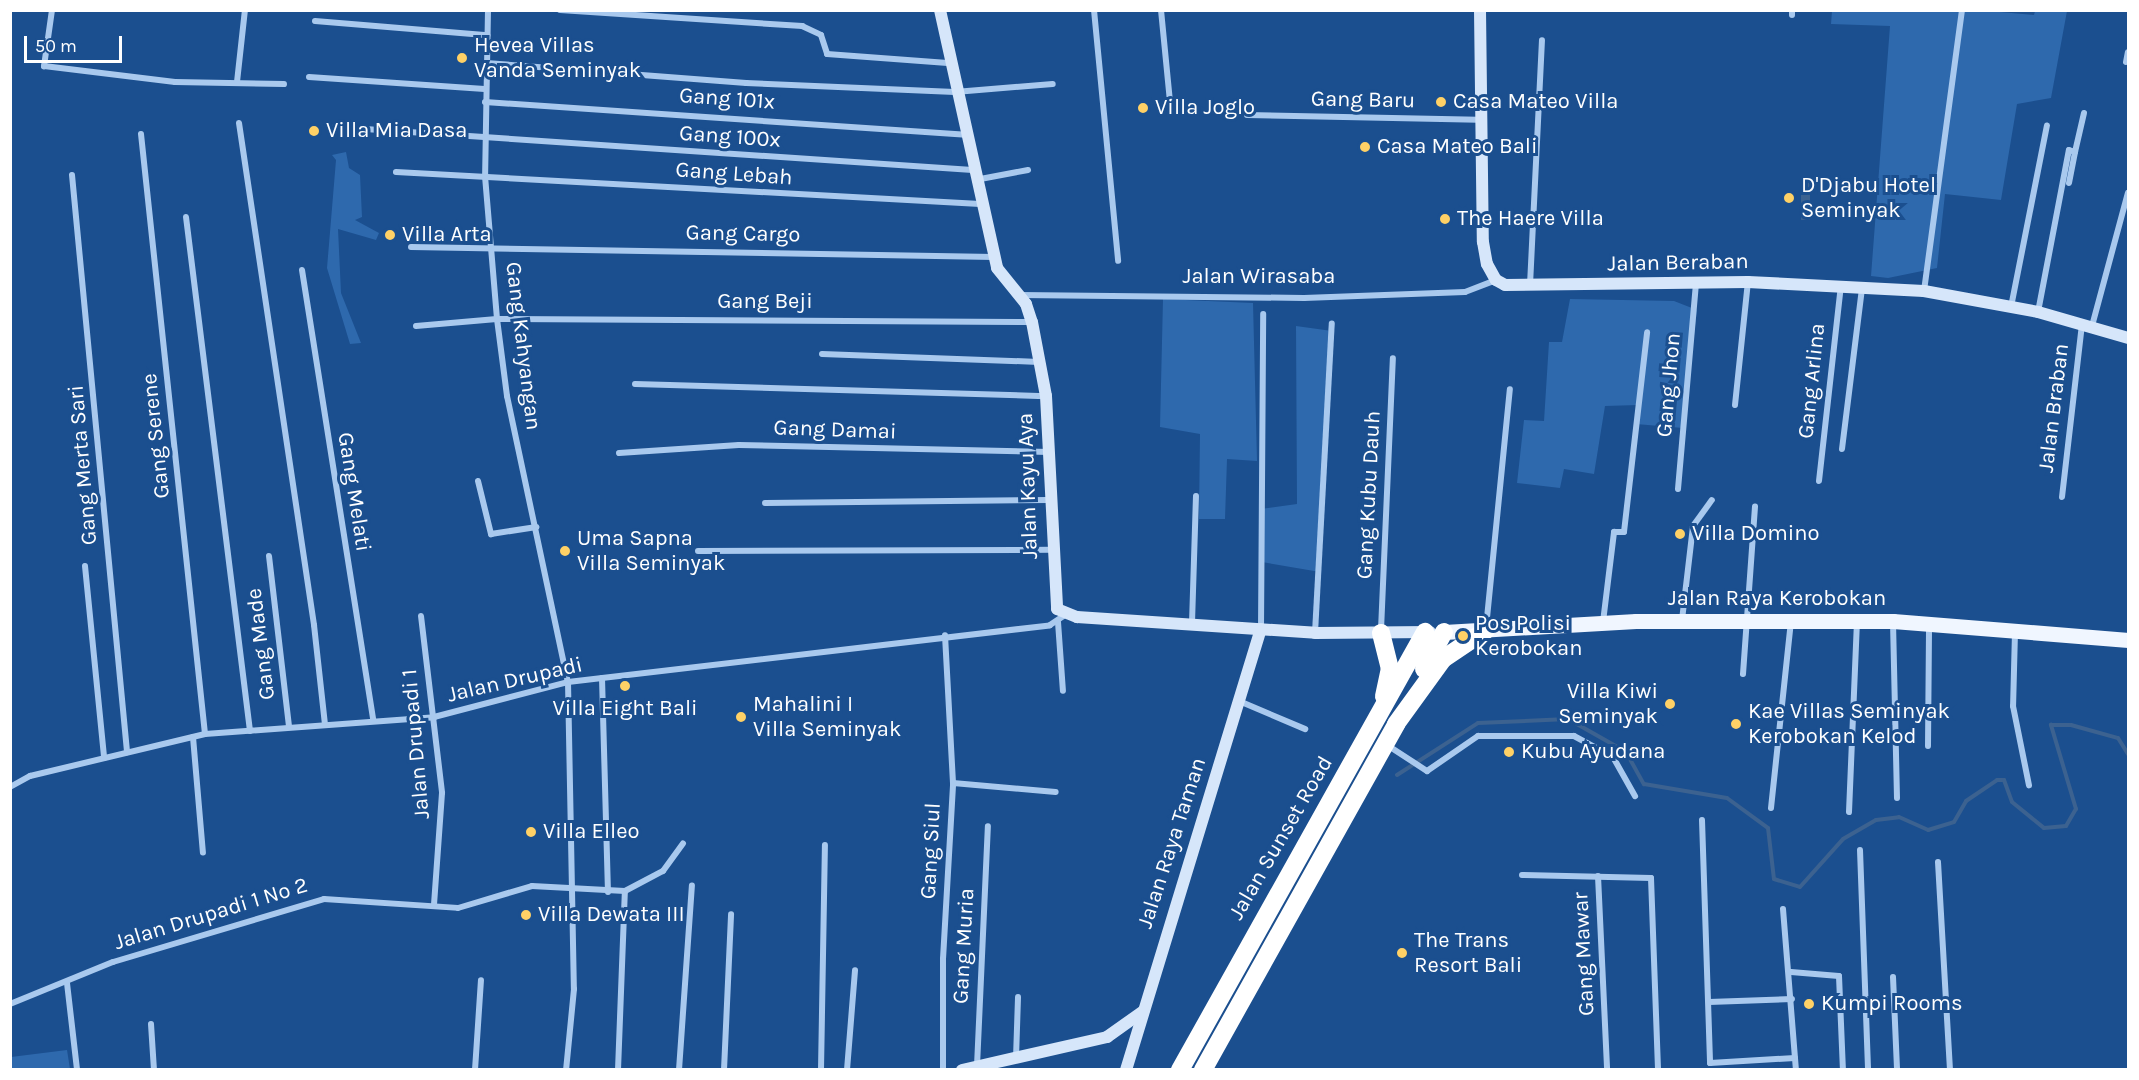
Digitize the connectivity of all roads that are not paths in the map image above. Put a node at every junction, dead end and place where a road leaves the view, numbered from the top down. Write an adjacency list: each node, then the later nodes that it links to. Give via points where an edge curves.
1 (51, 10): 18 (street, via 44,66 175,82)
2 (245, 10): 18 (street)
3 (488, 10): 11 (street, Gang Kahyangan)
4 (560, 10): 16 (street, via 802,26 821,35 827,54)
5 (940, 10): 16 (main road, Jalan Kayu Aya)
6 (1094, 10): 47 (street)
7 (1161, 10): 23 (street)
8 (1480, 10): 27 (main road)
9 (1962, 10): 55 (street)
10 (315, 21): 11 (street)
11 (486, 35): 15 (street, Gang Kahyangan)
12 (1542, 40): 52 (street)
13 (2128, 52): 14 (street)
14 (2126, 62)
15 (486, 63): 21 (street, Gang Kahyangan); 22 (street, via 746,83)
16 (948, 63): 22 (main road, Jalan Kayu Aya)
17 (309, 77): 21 (street)
18 (237, 82): 19 (street)
19 (284, 84)
20 (1053, 84): 22 (street)
21 (485, 90): 24 (street, Gang Kahyangan)
22 (955, 92): 32 (main road, Jalan Kayu Aya)
23 (1170, 101)
24 (485, 102): 32 (street, Gang 101x); 33 (street, Gang Kahyangan)
25 (2084, 113): 34 (street)
26 (1247, 115): 27 (street, Gang Baru)
27 (1478, 120): 49 (main road, via 1483,242 1487,264)
28 (239, 123): 118 (street)
29 (2047, 126): 57 (street)
30 (335, 127): 33 (street, Gang 100x)
31 (141, 134): 123 (street, Gang Serene)
32 (966, 135): 37 (main road, Jalan Kayu Aya)
33 (484, 140): 37 (street, Gang 100x); 39 (street, Gang Kahyangan)
34 (2075, 152): 40 (street); 58 (street, via 2069,150)
35 (1028, 170): 37 (street, Gang 100x)
36 (396, 172): 39 (street, Gang Lebah)
37 (974, 175): 42 (main road, Jalan Kayu Aya)
38 (72, 176): 127 (street, Gang Merta Sari)
39 (485, 176): 42 (street, Gang Lebah); 45 (street, Gang Kahyangan)
40 (2069, 183)
41 (2128, 194): 63 (street, Jalan Braban)
42 (980, 204): 46 (main road, Jalan Kayu Aya)
43 (186, 217): 122 (street)
44 (411, 247): 45 (street, Gang Cargo)
45 (492, 247): 46 (street, Gang Cargo); 60 (street, Gang Kahyangan)
46 (994, 257): 56 (main road, Jalan Kayu Aya, via 1006,285)
47 (1118, 261)
48 (302, 270): 116 (street, Gang Melati)
49 (1496, 280): 52 (main road, Jalan Beraban); 56 (street, Jalan Wirasaba, via 1465,292 1304,298)
50 (1748, 282): 51 (main road, Jalan Beraban); 53 (main road, Jalan Beraban); 73 (street)
51 (1696, 284): 52 (main road, Jalan Beraban); 79 (street, Gang Jhon)
52 (1530, 286)
53 (1841, 286): 54 (main road, Jalan Beraban); 78 (street, Gang Arlina)
54 (1863, 287): 55 (main road, Jalan Beraban); 74 (street)
55 (1924, 291): 57 (main road, Jalan Beraban)
56 (1020, 295): 61 (main road, Jalan Kayu Aya)
57 (2011, 307): 58 (main road, Jalan Beraban)
58 (2038, 312): 63 (main road, Jalan Beraban)
59 (1263, 314): 102 (street)
60 (497, 319): 61 (street, Gang Beji); 64 (street, Gang Beji); 86 (street, Gang Kahyangan, via 507,396)
61 (1032, 322): 69 (main road, Jalan Kayu Aya)
62 (1332, 323): 106 (street)
63 (2087, 325): 66 (main road, Jalan Beraban); 81 (street, Jalan Braban)
64 (416, 326)
65 (1647, 332): 99 (street, via 1624,532 1614,532)
66 (2128, 338)
67 (822, 354): 69 (street)
68 (1393, 358): 107 (street, Gang Kubu Dauh)
69 (1039, 362): 72 (main road, Jalan Kayu Aya)
70 (635, 384): 72 (street)
71 (1510, 389): 103 (street)
72 (1046, 396): 75 (main road, Jalan Kayu Aya)
73 (1736, 405)
74 (1842, 449)
75 (1050, 452): 76 (street, Gang Damai, via 740,445); 82 (main road, Jalan Kayu Aya)
76 (619, 453)
77 (478, 481): 86 (street, via 491,534)
78 (1820, 481)
79 (1678, 489)
80 (1196, 496): 98 (street)
81 (2062, 497)
82 (1049, 500): 84 (street); 87 (main road, Jalan Kayu Aya)
83 (1712, 500): 93 (street, via 1693,526)
84 (765, 503)
85 (1755, 506): 94 (street)
86 (536, 527): 112 (street, Gang Kahyangan)
87 (1051, 550): 88 (street); 92 (main road, Jalan Kayu Aya, via 1055,605)
88 (698, 551)
89 (269, 556): 120 (street, Gang Made)
90 (85, 566): 128 (street)
91 (421, 616): 115 (street, Jalan Drupadi 1)
92 (1062, 618): 98 (main road); 108 (street, Jalan Drupadi); 113 (street)
93 (1682, 620): 94 (main road, Jalan Raya Kerobokan); 99 (main road, Jalan Raya Kerobokan)
94 (1747, 620): 95 (main road, Jalan Raya Kerobokan); 110 (street)
95 (1791, 621): 97 (main road, Jalan Raya Kerobokan); 135 (street)
96 (1893, 621): 97 (main road, Jalan Raya Kerobokan); 100 (main road, Jalan Raya Kerobokan); 134 (street)
97 (1857, 622): 136 (street)
98 (1192, 623): 102 (main road)
99 (1603, 623): 103 (main road, Jalan Raya Kerobokan)
100 (1929, 623): 101 (main road, Jalan Raya Kerobokan); 126 (street)
101 (2016, 628): 109 (main road, Jalan Raya Kerobokan); 130 (street, via 2013,706)
102 (1261, 629): 106 (main road); 114 (main road, Jalan Raya Taman)
103 (1486, 630): 105 (main road, Jalan Raya Kerobokan); 119 (highway, via 1443,659)
104 (1425, 632): 105 (main road, Jalan Raya Kerobokan); 107 (main road); 117 (highway, Jalan Sunset Road)
105 (1444, 632): 119 (highway)
106 (1315, 633): 107 (main road)
107 (1378, 633): 117 (highway, via 1390,668)
108 (945, 635): 111 (street, Jalan Drupadi); 129 (street, Gang Siul)
109 (2128, 640)
110 (1743, 674)
111 (602, 678): 112 (street, Jalan Drupadi); 149 (street)
112 (568, 682): 115 (street, Jalan Drupadi); 147 (street, Gang Kahyangan)
113 (1063, 691)
114 (1239, 701): 121 (street); 164 (main road, Jalan Raya Taman)
115 (434, 717): 116 (street, Jalan Drupadi); 150 (street, Jalan Drupadi 1, via 442,818)
116 (373, 720): 118 (street, Jalan Drupadi)
117 (1376, 723): 153 (highway, Jalan Sunset Road)
118 (325, 724): 120 (street, Jalan Drupadi)
119 (1396, 724): 125 (highway, Jalan Sunset Road)
120 (289, 727): 122 (street, Jalan Drupadi)
121 (1305, 729)
122 (250, 731): 123 (street, Jalan Drupadi)
123 (205, 734): 124 (street, Jalan Drupadi)
124 (193, 737): 127 (street, Jalan Drupadi); 142 (street)
125 (1385, 744): 133 (street, via 1422,770 1432,769 1478,736 1574,736 1613,758); 154 (highway, Jalan Sunset Road)
126 (1928, 746)
127 (127, 752): 128 (street, Jalan Drupadi)
128 (104, 758): 131 (street, Jalan Drupadi, via 30,776)
129 (953, 783): 132 (street); 178 (street, Gang Siul, via 943,959)
130 (2029, 785)
131 (10, 787)
132 (1056, 792)
133 (1635, 796)
134 (1897, 798)
135 (1771, 808)
136 (1849, 812)
137 (1702, 820): 162 (street)
138 (988, 826): 168 (street, Gang Muria)
139 (683, 843): 148 (street, via 663,871)
140 (825, 845): 176 (street)
141 (1860, 850): 187 (street)
142 (203, 854)
143 (1938, 862): 189 (street)
144 (1522, 875): 145 (street, Gang Mawar)
145 (1598, 876): 183 (street, Gang Mawar); 184 (street, via 1647,876 1652,880)
146 (692, 885): 174 (street)
147 (574, 886): 149 (street, Jalan Drupadi 1 No 2); 150 (street, Jalan Drupadi 1 No 2, via 515,889 458,908); 172 (street, Gang Kahyangan, via 574,989)
148 (625, 891): 149 (street, Jalan Drupadi 1 No 2); 173 (street)
149 (608, 892)
150 (434, 905): 159 (street, Jalan Drupadi 1 No 2, via 324,899 113,962)
151 (1783, 909): 156 (street)
152 (731, 914): 175 (street)
153 (1257, 927): 154 (highway); 181 (highway, Jalan Sunset Road)
154 (1276, 935): 182 (highway, Jalan Sunset Road)
155 (855, 970): 177 (street)
156 (1791, 972): 161 (street); 186 (street, via 1839,976)
157 (1893, 977): 188 (street)
158 (480, 980): 171 (street)
159 (67, 983): 163 (street, Jalan Drupadi 1 No 2); 169 (street)
160 (1018, 997): 167 (street)
161 (1792, 999): 162 (street); 166 (street)
162 (1709, 1002): 166 (street, via 1710,1063)
163 (10, 1004)
164 (1142, 1012): 167 (main road, via 1107,1037); 180 (main road, Jalan Raya Taman)
165 (151, 1024): 170 (street)
166 (1796, 1058): 185 (street)
167 (1016, 1059): 168 (main road)
168 (976, 1067): 179 (main road)
169 (77, 1070)
170 (154, 1070)
171 (475, 1070)
172 (566, 1070)
173 (618, 1070)
174 (679, 1070)
175 (724, 1070)
176 (821, 1070)
177 (847, 1070)
178 (944, 1070)
179 (962, 1070)
180 (1126, 1070)
181 (1179, 1070)
182 (1203, 1070)
183 (1607, 1070)
184 (1658, 1070)
185 (1796, 1070)
186 (1843, 1070)
187 (1868, 1070)
188 (1897, 1070)
189 (1950, 1070)

